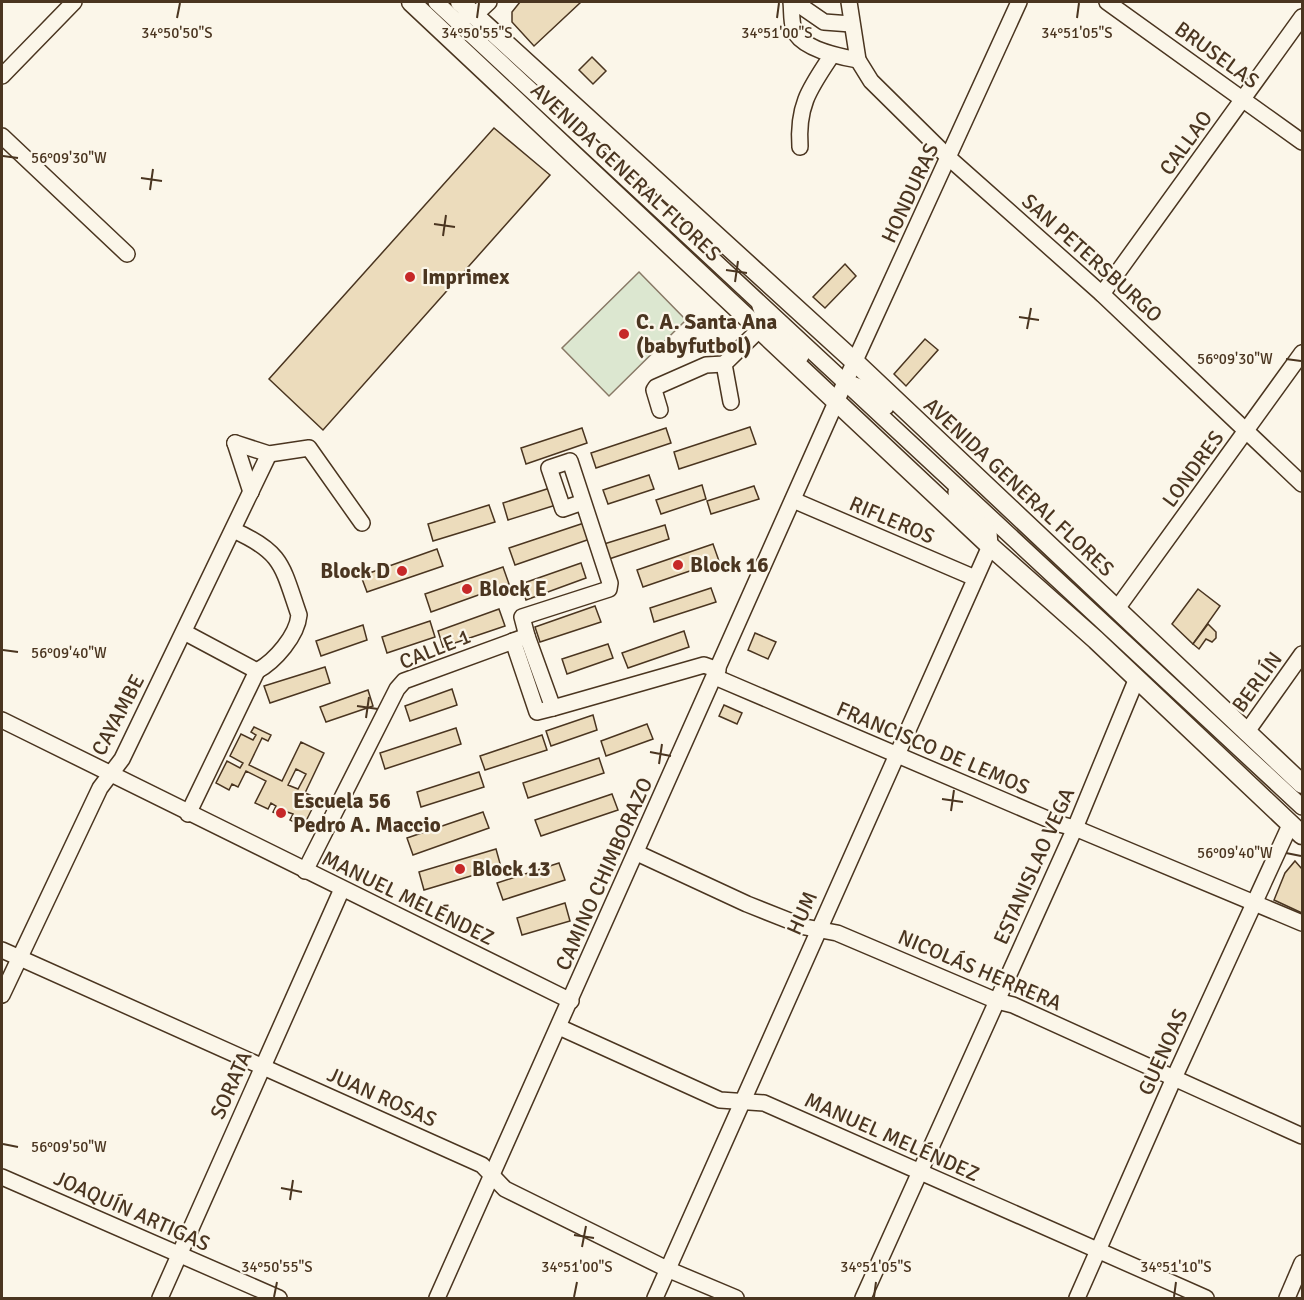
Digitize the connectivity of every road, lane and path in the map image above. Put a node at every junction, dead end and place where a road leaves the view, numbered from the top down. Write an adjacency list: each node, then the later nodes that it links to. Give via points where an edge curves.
1 (74, 2): 14 (street)
2 (411, 2): 25 (main road, AVENIDA GENERAL FLORES)
3 (489, 2): 9 (street)
4 (793, 2): 11 (street, via 824,22); 12 (street, via 794,31 803,41)
5 (849, 2): 11 (street)
6 (1019, 2): 19 (street, HONDURAS)
7 (1107, 2): 15 (street, BRUSELAS)
8 (448, 5): 9 (main road, AVENIDA GENERAL FLORES); 22 (street, AVENIDA GENERAL FLORES)
9 (475, 15): 20 (main road, AVENIDA GENERAL FLORES)
10 (1302, 17): 15 (street, CALLAO)
11 (851, 24): 13 (street)
12 (832, 55): 13 (street); 18 (street, via 801,109)
13 (858, 60): 19 (street, SAN PETERSBURGO, via 871,81)
14 (2, 76)
15 (1244, 100): 17 (street, BRUSELAS); 23 (street, CALLAO)
16 (2, 136): 21 (street)
17 (1302, 142)
18 (800, 147)
19 (950, 158): 23 (street, SAN PETERSBURGO); 27 (street, HONDURAS)
20 (704, 225): 22 (street, AVENIDA GENERAL FLORES, via 712,243 734,264); 27 (main road, AVENIDA GENERAL FLORES)
21 (127, 254)
22 (743, 286): 24 (street, AVENIDA GENERAL FLORES)
23 (1102, 294): 33 (street, SAN PETERSBURGO)
24 (758, 300): 29 (street, AVENIDA GENERAL FLORES); 30 (street, AVENIDA GENERAL FLORES, via 767,324 823,378)
25 (760, 329): 28 (street); 30 (main road, AVENIDA GENERAL FLORES)
26 (1302, 353): 33 (street, LONDRES)
27 (855, 362): 29 (street, HONDURAS); 38 (main road, AVENIDA GENERAL FLORES)
28 (724, 364): 31 (street); 32 (street, via 706,365 656,387)
29 (845, 383): 30 (street, HONDURAS); 35 (street, AVENIDA GENERAL FLORES); 38 (main road, via 871,393 964,479)
30 (837, 400): 39 (street, CAMINO CHIMBORAZO); 43 (main road, AVENIDA GENERAL FLORES)
31 (731, 402)
32 (660, 410)
33 (1247, 430): 36 (street, SAN PETERSBURGO); 45 (street, LONDRES)
34 (269, 454): 37 (street, CAYAMBE); 37 (street, via 235,443); 41 (street, via 309,448)
35 (954, 484): 43 (street, AVENIDA GENERAL FLORES, via 958,502 989,532); 57 (street, AVENIDA GENERAL FLORES)
36 (1302, 484)
37 (251, 492): 42 (street, CAYAMBE)
38 (995, 495): 45 (main road, AVENIDA GENERAL FLORES)
39 (793, 500): 44 (street, RIFLEROS); 50 (street, CAMINO CHIMBORAZO)
40 (584, 502): 40 (street, via 570,461 549,468 563,509); 47 (street, via 609,589 522,617)
41 (362, 523)
42 (233, 530): 46 (street, CAYAMBE); 49 (street, via 276,556 299,615 292,634 268,665)
43 (990, 546): 44 (street, HUM); 51 (main road, AVENIDA GENERAL FLORES)
44 (975, 578): 54 (street, HUM)
45 (1116, 610): 53 (main road, AVENIDA GENERAL FLORES)
46 (184, 632): 49 (street); 55 (street, CAYAMBE)
47 (520, 639): 50 (street, via 537,712 704,665); 62 (street, CALLE 1, via 404,681)
48 (1302, 654): 53 (street, BERLÍN)
49 (257, 671): 58 (street)
50 (717, 673): 54 (street, FRANCISCO DE LEMOS); 61 (street, CAMINO CHIMBORAZO)
51 (1137, 678): 59 (street, ESTANISLAO VEGA); 60 (main road, AVENIDA GENERAL FLORES)
52 (2, 720): 55 (street, MANUEL MELÉNDEZ)
53 (1246, 734): 56 (main road, AVENIDA GENERAL FLORES)
54 (895, 755): 59 (street, FRANCISCO DE LEMOS); 66 (street, HUM)
55 (111, 774): 58 (street, MANUEL MELÉNDEZ); 68 (street, CAYAMBE, via 100,788)
56 (1302, 784)
57 (1302, 807)
58 (188, 814): 62 (street, MANUEL MELÉNDEZ)
59 (1075, 828): 64 (street, FRANCISCO DE LEMOS); 71 (street, ESTANISLAO VEGA)
60 (1297, 829): 64 (street, GUENOAS)
61 (637, 853): 66 (street, NICOLÁS HERRERA, via 747,904); 70 (street, CAMINO CHIMBORAZO)
62 (305, 871): 63 (street, MANUEL MELÉNDEZ)
63 (342, 889): 70 (street, MANUEL MELÉNDEZ); 73 (street, SORATA)
64 (1254, 902): 65 (street, FRANCISCO DE LEMOS); 74 (street, GUENOAS)
65 (1302, 923)
66 (818, 930): 71 (street, NICOLÁS HERRERA, via 837,933); 75 (street, HUM)
67 (2, 950): 68 (street, JUAN ROSAS)
68 (20, 958): 69 (street, CAYAMBE); 73 (street, JUAN ROSAS)
69 (2, 995)
70 (571, 1001): 72 (street, CAMINO CHIMBORAZO)
71 (997, 1001): 74 (street, NICOLÁS HERRERA); 77 (street, ESTANISLAO VEGA)
72 (559, 1027): 75 (street, MANUEL MELÉNDEZ, via 720,1100); 78 (street, CAMINO CHIMBORAZO)
73 (262, 1065): 78 (street, JUAN ROSAS, via 482,1165); 81 (street, SORATA)
74 (1174, 1078): 76 (street, NICOLÁS HERRERA); 80 (street, GUENOAS)
75 (741, 1101): 77 (street, MANUEL MELÉNDEZ, via 764,1103); 83 (street, HUM)
76 (1302, 1136)
77 (919, 1171): 80 (street, MANUEL MELÉNDEZ); 89 (street, ESTANISLAO VEGA)
78 (492, 1175): 83 (street, JUAN ROSAS, via 505,1189); 86 (street, CAMINO CHIMBORAZO)
79 (2, 1177): 81 (street, JOAQUÍN ARTIGAS)
80 (1098, 1252): 90 (street, GUENOAS); 91 (street, MANUEL MELÉNDEZ)
81 (180, 1254): 84 (street, SORATA); 85 (street, JOAQUÍN ARTIGAS)
82 (1302, 1263): 92 (street)
83 (668, 1269): 87 (street, HUM); 88 (street, JUAN ROSAS)
84 (160, 1299)
85 (279, 1299)
86 (437, 1299)
87 (655, 1299)
88 (736, 1299)
89 (863, 1299)
90 (1077, 1299)
91 (1206, 1299)
92 (1287, 1299)

